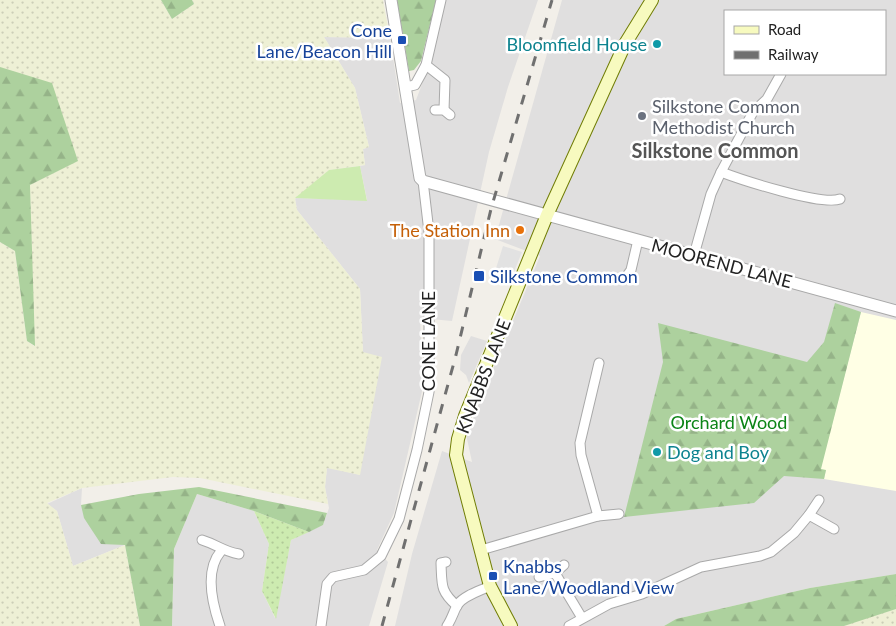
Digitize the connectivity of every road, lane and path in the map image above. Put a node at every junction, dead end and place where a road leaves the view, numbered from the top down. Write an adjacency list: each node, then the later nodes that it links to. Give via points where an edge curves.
1 (390, 0): 6 (street, CONE LANE)
2 (441, 0): 4 (street)
3 (652, 0): 11 (main road, KNABBS LANE, via 625,44)
4 (426, 66): 6 (street, via 415,85); 7 (street, via 445,80)
5 (780, 75): 8 (street, via 767,99 753,112)
6 (406, 87): 9 (street, CONE LANE)
7 (443, 111)
8 (721, 172): 10 (street, via 811,198 834,202); 13 (street, via 711,194)
9 (423, 181): 11 (street); 34 (street, CONE LANE, via 429,232 430,392 417,450 395,526 381,556 364,570 333,577 327,584)
10 (840, 199)
11 (547, 215): 12 (street, MOOREND LANE); 23 (main road, KNABBS LANE, via 458,438 456,455)
12 (638, 240): 13 (street, MOOREND LANE); 14 (street, via 631,270)
13 (694, 255): 15 (street, MOOREND LANE)
14 (626, 277)
15 (896, 311)
16 (599, 363): 20 (street, via 580,442)
17 (819, 500): 19 (street)
18 (619, 514): 20 (street)
19 (809, 515): 21 (street); 32 (street, via 780,545 760,556 701,567)
20 (598, 516): 23 (street)
21 (834, 529)
22 (202, 540): 24 (street, via 214,544)
23 (481, 550): 30 (main road, KNABBS LANE)
24 (221, 551): 25 (street); 33 (street, via 216,557 211,580)
25 (239, 554)
26 (446, 562): 31 (street, via 441,563 442,587)
27 (564, 565): 28 (street)
28 (555, 573): 29 (street); 32 (street)
29 (539, 576)
30 (490, 586): 31 (street, via 465,598); 36 (main road, KNABBS LANE)
31 (457, 606): 35 (street)
32 (582, 618): 37 (street)
33 (220, 626)
34 (321, 626)
35 (447, 626)
36 (511, 626)
37 (569, 626)

